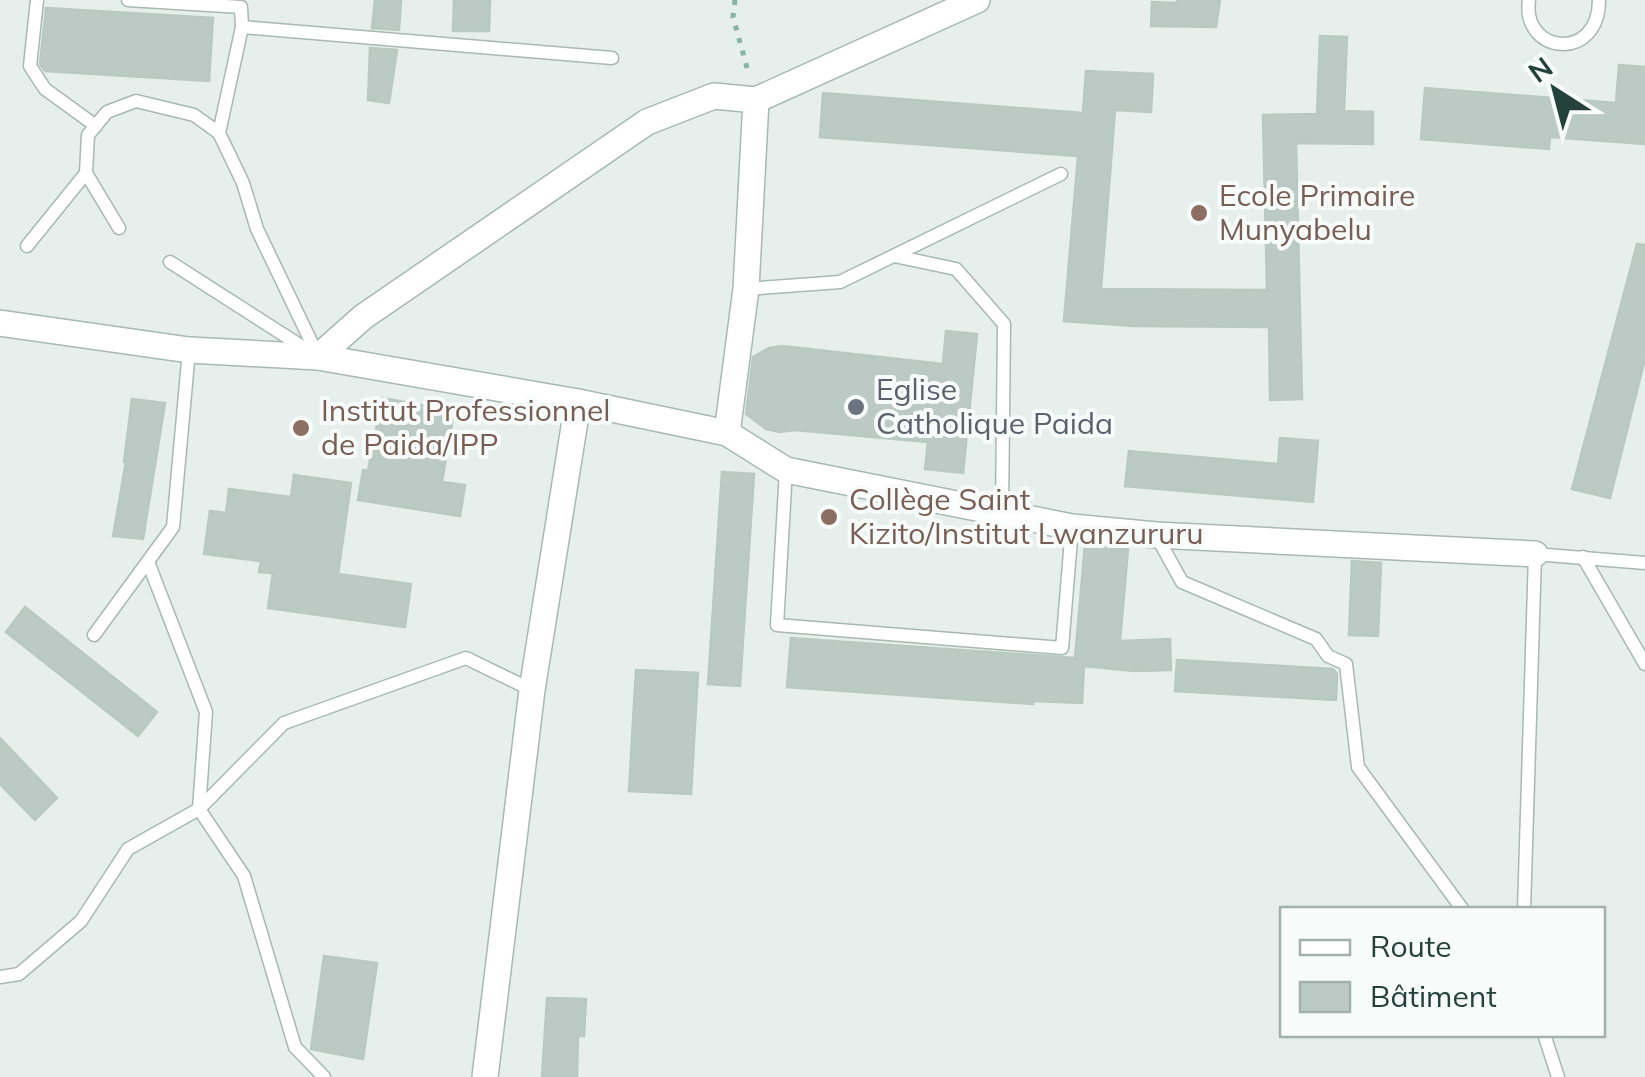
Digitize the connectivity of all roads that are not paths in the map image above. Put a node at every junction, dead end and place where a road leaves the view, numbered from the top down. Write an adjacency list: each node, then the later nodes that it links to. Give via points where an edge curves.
1 (38, 0): 9 (lane, via 30,66 45,88)
2 (128, 0): 6 (lane, via 241,8)
3 (977, 0): 8 (street)
4 (1529, 0): 5 (lane, via 1527,15 1538,35 1558,44 1581,41 1596,24)
5 (1599, 0)
6 (242, 26): 7 (lane); 10 (lane)
7 (612, 58)
8 (756, 100): 17 (street); 20 (street, via 714,96 647,122 363,317)
9 (96, 126): 10 (lane, via 107,112 136,102 194,115); 11 (lane, via 88,135)
10 (218, 133): 20 (lane)
11 (86, 173): 13 (lane); 14 (lane)
12 (1061, 174): 15 (lane)
13 (119, 228)
14 (28, 246)
15 (894, 256): 17 (lane, via 840,282); 24 (lane, via 956,269 1004,324)
16 (170, 262): 20 (lane)
17 (746, 290): 22 (street)
18 (0, 323): 19 (street)
19 (189, 350): 20 (street); 29 (lane, via 173,528)
20 (318, 357): 21 (street)
21 (578, 402): 22 (street); 33 (street)
22 (727, 433): 23 (street)
23 (786, 470): 24 (street); 25 (lane, via 777,625 1062,648)
24 (1002, 514): 25 (street)
25 (1072, 527): 26 (street)
26 (1156, 535): 27 (street); 35 (lane, via 1182,582 1316,640 1346,664 1358,767)
27 (1535, 554): 28 (lane); 36 (lane)
28 (1583, 556): 30 (lane); 32 (lane)
29 (148, 562): 31 (lane); 34 (lane, via 206,712)
30 (1645, 563)
31 (94, 635)
32 (1645, 664)
33 (532, 690): 34 (lane, via 466,658 284,723); 40 (street)
34 (199, 809): 37 (lane, via 128,849 81,921 19,974); 39 (lane, via 244,876 295,1046)
35 (1461, 907)
36 (1524, 907)
37 (0, 977)
38 (1545, 1037): 41 (lane)
39 (324, 1077)
40 (484, 1077)
41 (1558, 1077)

